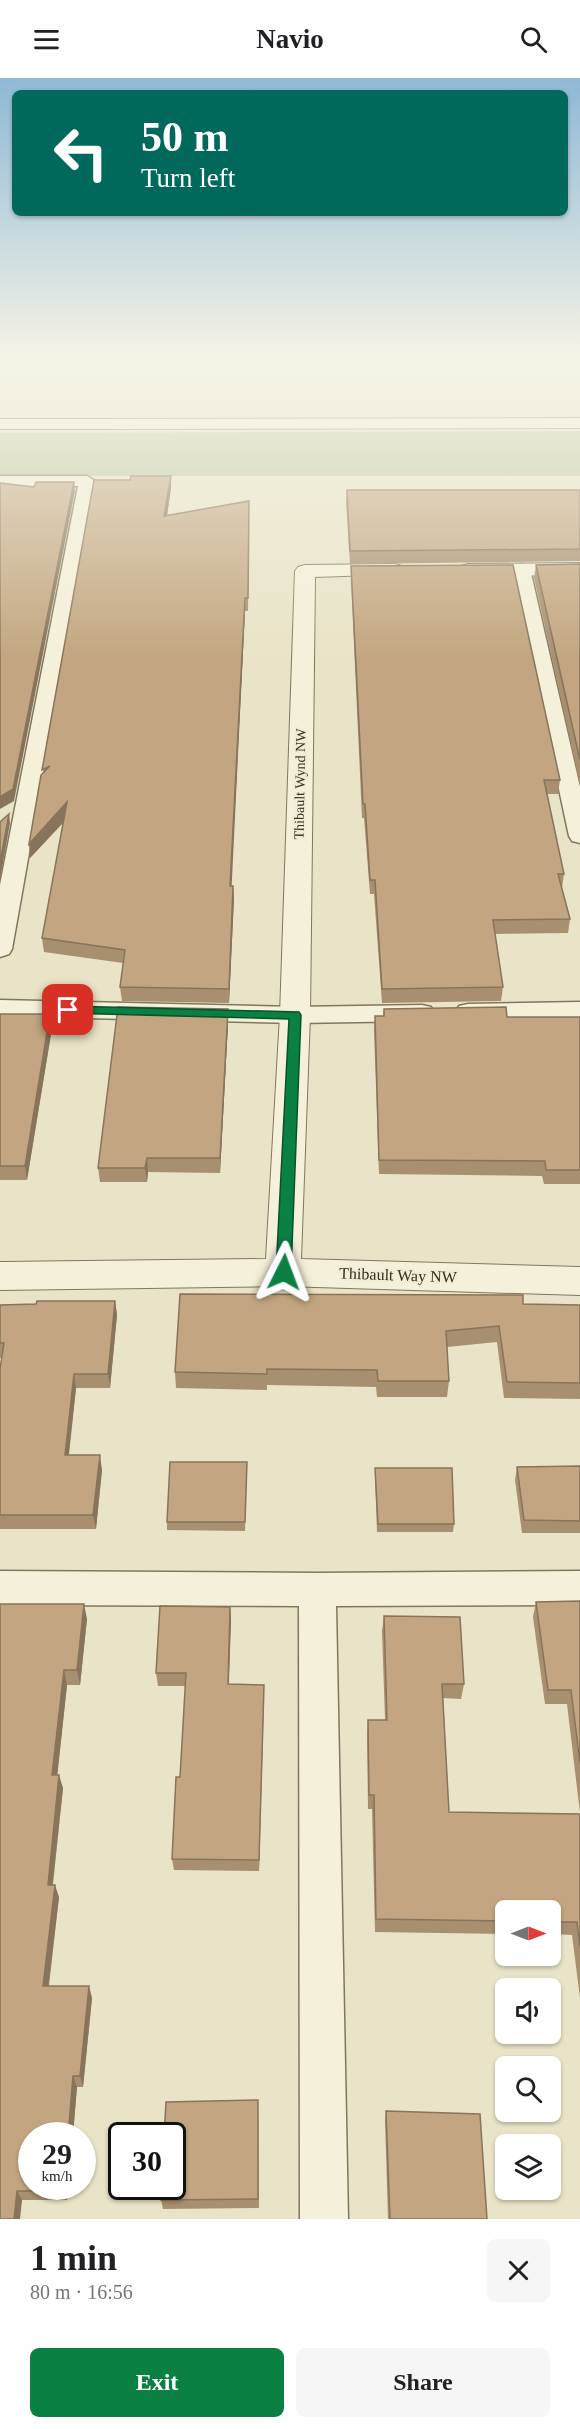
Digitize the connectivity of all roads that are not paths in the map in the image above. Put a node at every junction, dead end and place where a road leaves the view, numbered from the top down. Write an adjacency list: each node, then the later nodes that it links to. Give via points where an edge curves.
1 (0, 481): 7 (lane, via 87,481)
2 (521, 569): 3 (street); 5 (street); 6 (lane)
3 (580, 569)
4 (413, 570): 10 (street, Thibault Wynd NW, via 305,571)
5 (449, 570)
6 (580, 836)
7 (0, 949)
8 (0, 1008): 10 (lane)
9 (580, 1010): 10 (lane)
10 (295, 1015): 11 (street, Thibault Wynd NW)
11 (284, 1272): 12 (street, Thibault Way NW); 13 (street, Thibault Way NW)
12 (0, 1276)
13 (580, 1281)
14 (0, 1588): 16 (lane)
15 (580, 1588): 16 (lane)
16 (317, 1590): 17 (lane)
17 (324, 2219)

